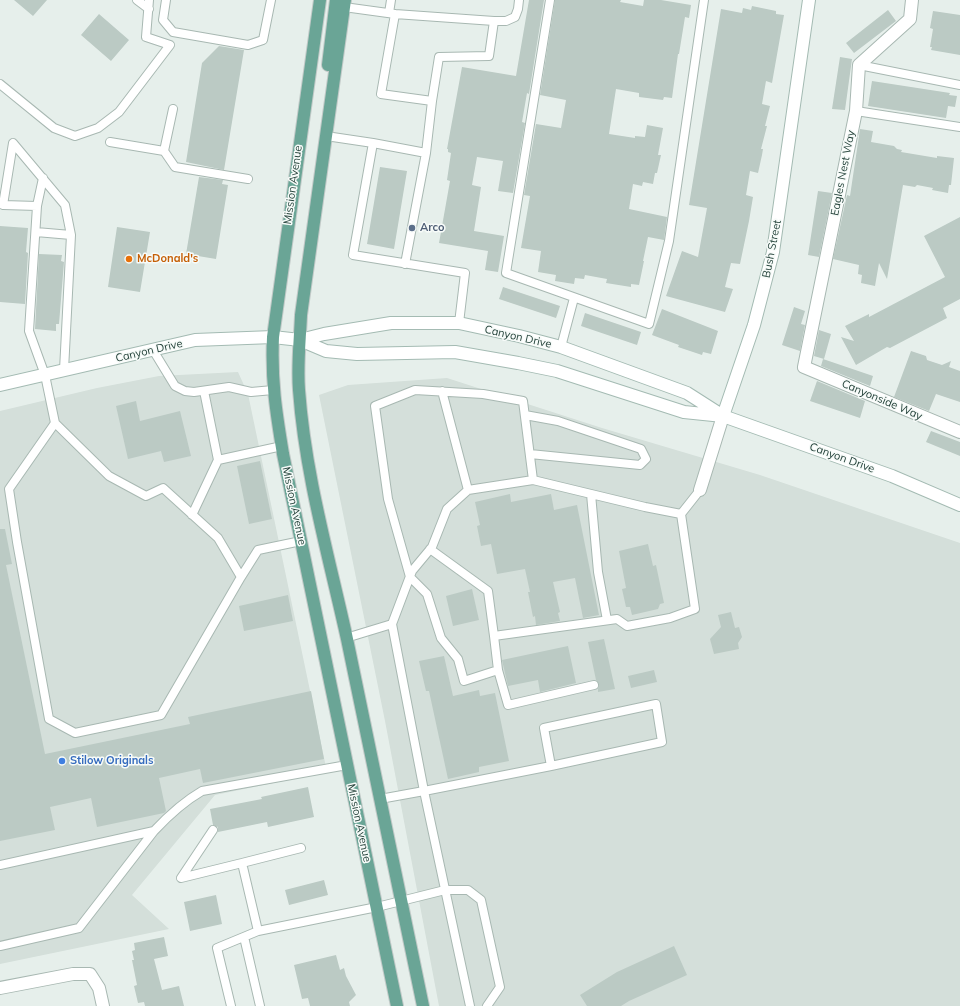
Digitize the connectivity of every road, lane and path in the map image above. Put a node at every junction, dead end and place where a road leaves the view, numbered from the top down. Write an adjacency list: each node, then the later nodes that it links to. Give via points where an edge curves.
1 (137, 0): 13 (lane)
2 (150, 0): 13 (lane)
3 (166, 0): 4 (lane, via 164,20 173,32 248,45 263,40)
4 (271, 0)
5 (320, 0): 36 (main road, Mission Avenue)
6 (391, 0): 14 (lane)
7 (519, 0): 15 (lane, via 515,17 506,21)
8 (550, 0): 34 (lane, via 506,273)
9 (704, 0): 34 (lane, via 669,241 649,324)
10 (808, 0): 48 (main road, Bush Street, via 773,252 754,325)
11 (912, 0): 16 (main road, via 910,19)
12 (342, 2): 14 (lane); 23 (main road, Mission Avenue)
13 (149, 10): 17 (lane, via 146,37 170,45 119,112 98,128 76,136 54,128)
14 (392, 13): 15 (lane); 19 (lane, via 381,94)
15 (494, 21): 19 (lane, via 489,56 439,57)
16 (858, 65): 18 (lane); 21 (main road, Eagles Nest Way)
17 (0, 84)
18 (960, 85)
19 (432, 101): 27 (lane)
20 (173, 109): 26 (lane)
21 (856, 111): 22 (lane); 40 (main road, Eagles Nest Way)
22 (960, 127)
23 (326, 136): 25 (lane); 37 (main road, Mission Avenue, via 303,298)
24 (110, 142): 26 (lane)
25 (374, 143): 27 (lane); 33 (lane, via 353,255)
26 (164, 151): 29 (lane, via 175,167)
27 (426, 153): 33 (lane)
28 (43, 178): 30 (lane); 30 (lane, via 13,142 4,205); 32 (lane, via 65,205)
29 (248, 179)
30 (37, 206): 31 (lane)
31 (36, 232): 32 (lane); 42 (lane, via 29,331)
32 (71, 235): 41 (lane)
33 (405, 264): 35 (lane, via 465,273)
34 (574, 298): 38 (lane)
35 (459, 324): 37 (main road, Canyon Drive, via 391,323); 38 (main road, Canyon Drive)
36 (273, 337): 37 (main road, Canyon Drive); 39 (main road, Canyon Drive, via 195,340); 44 (main road, Mission Avenue)
37 (300, 340): 48 (main road, Canyon Drive, via 326,351 357,354 455,352 518,363 557,371 684,412); 68 (main road, Mission Avenue, via 299,389 307,451)
38 (561, 347): 48 (main road, Canyon Drive, via 687,393)
39 (153, 350): 41 (main road, Canyon Drive); 45 (lane, via 175,386 185,392)
40 (804, 367): 50 (main road, Canyonside Way)
41 (64, 370): 42 (main road, Canyon Drive)
42 (45, 375): 43 (main road, Canyon Drive); 49 (lane)
43 (0, 385)
44 (273, 390): 45 (lane, via 251,392 229,387); 51 (main road, Mission Avenue)
45 (204, 391): 53 (lane)
46 (442, 391): 47 (lane, via 483,394 523,401); 55 (lane); 64 (lane, via 415,390 375,406 388,499)
47 (525, 415): 52 (lane); 52 (lane, via 558,421 641,449 646,459 640,465)
48 (723, 416): 56 (main road, Bush Street); 58 (main road, Canyon Drive, via 892,476)
49 (55, 423): 60 (lane, via 109,476 146,496 163,488); 63 (lane, via 9,489 49,718 75,733 161,715)
50 (960, 432)
51 (282, 446): 53 (lane); 61 (main road, Mission Avenue)
52 (530, 454): 54 (lane)
53 (218, 460): 60 (lane)
54 (533, 480): 55 (lane); 57 (lane)
55 (468, 490): 62 (lane, via 448,509)
56 (700, 490): 59 (lane)
57 (591, 494): 59 (lane); 65 (lane, via 598,572)
58 (960, 505)
59 (682, 514): 65 (lane, via 695,608 670,618 627,626 617,619)
60 (192, 515): 63 (lane, via 218,538)
61 (301, 541): 63 (lane, via 258,550); 71 (main road, Mission Avenue)
62 (430, 549): 64 (lane); 67 (lane, via 488,590)
63 (241, 577)
64 (410, 577): 66 (lane); 69 (lane, via 427,594 441,638 458,659 464,681)
65 (607, 620): 67 (lane)
66 (392, 624): 68 (lane); 73 (lane)
67 (494, 636): 69 (lane)
68 (346, 638): 74 (main road, Mission Avenue)
69 (498, 670): 70 (lane, via 508,705)
70 (594, 685)
71 (347, 765): 76 (lane, via 202,791 172,812); 82 (main road, Mission Avenue)
72 (551, 766): 72 (lane, via 662,742 656,704 544,728); 73 (lane)
73 (424, 791): 74 (lane); 80 (lane)
74 (380, 799): 81 (main road, Mission Avenue)
75 (213, 830): 78 (lane, via 181,878)
76 (154, 831): 79 (lane); 85 (lane, via 79,928)
77 (301, 848): 78 (lane)
78 (242, 864): 83 (lane)
79 (0, 865)
80 (445, 890): 81 (lane); 92 (lane); 93 (lane, via 468,890 481,900 500,987)
81 (401, 900): 82 (lane); 91 (main road, Mission Avenue)
82 (377, 907): 83 (lane); 90 (main road, Mission Avenue)
83 (258, 931): 84 (lane)
84 (244, 937): 88 (lane, via 217,948); 89 (lane)
85 (0, 946)
86 (0, 988): 87 (main road, via 73,974 90,974 99,988)
87 (103, 1006)
88 (231, 1006)
89 (260, 1006)
90 (397, 1006)
91 (423, 1006)
92 (470, 1006)
93 (487, 1006)

